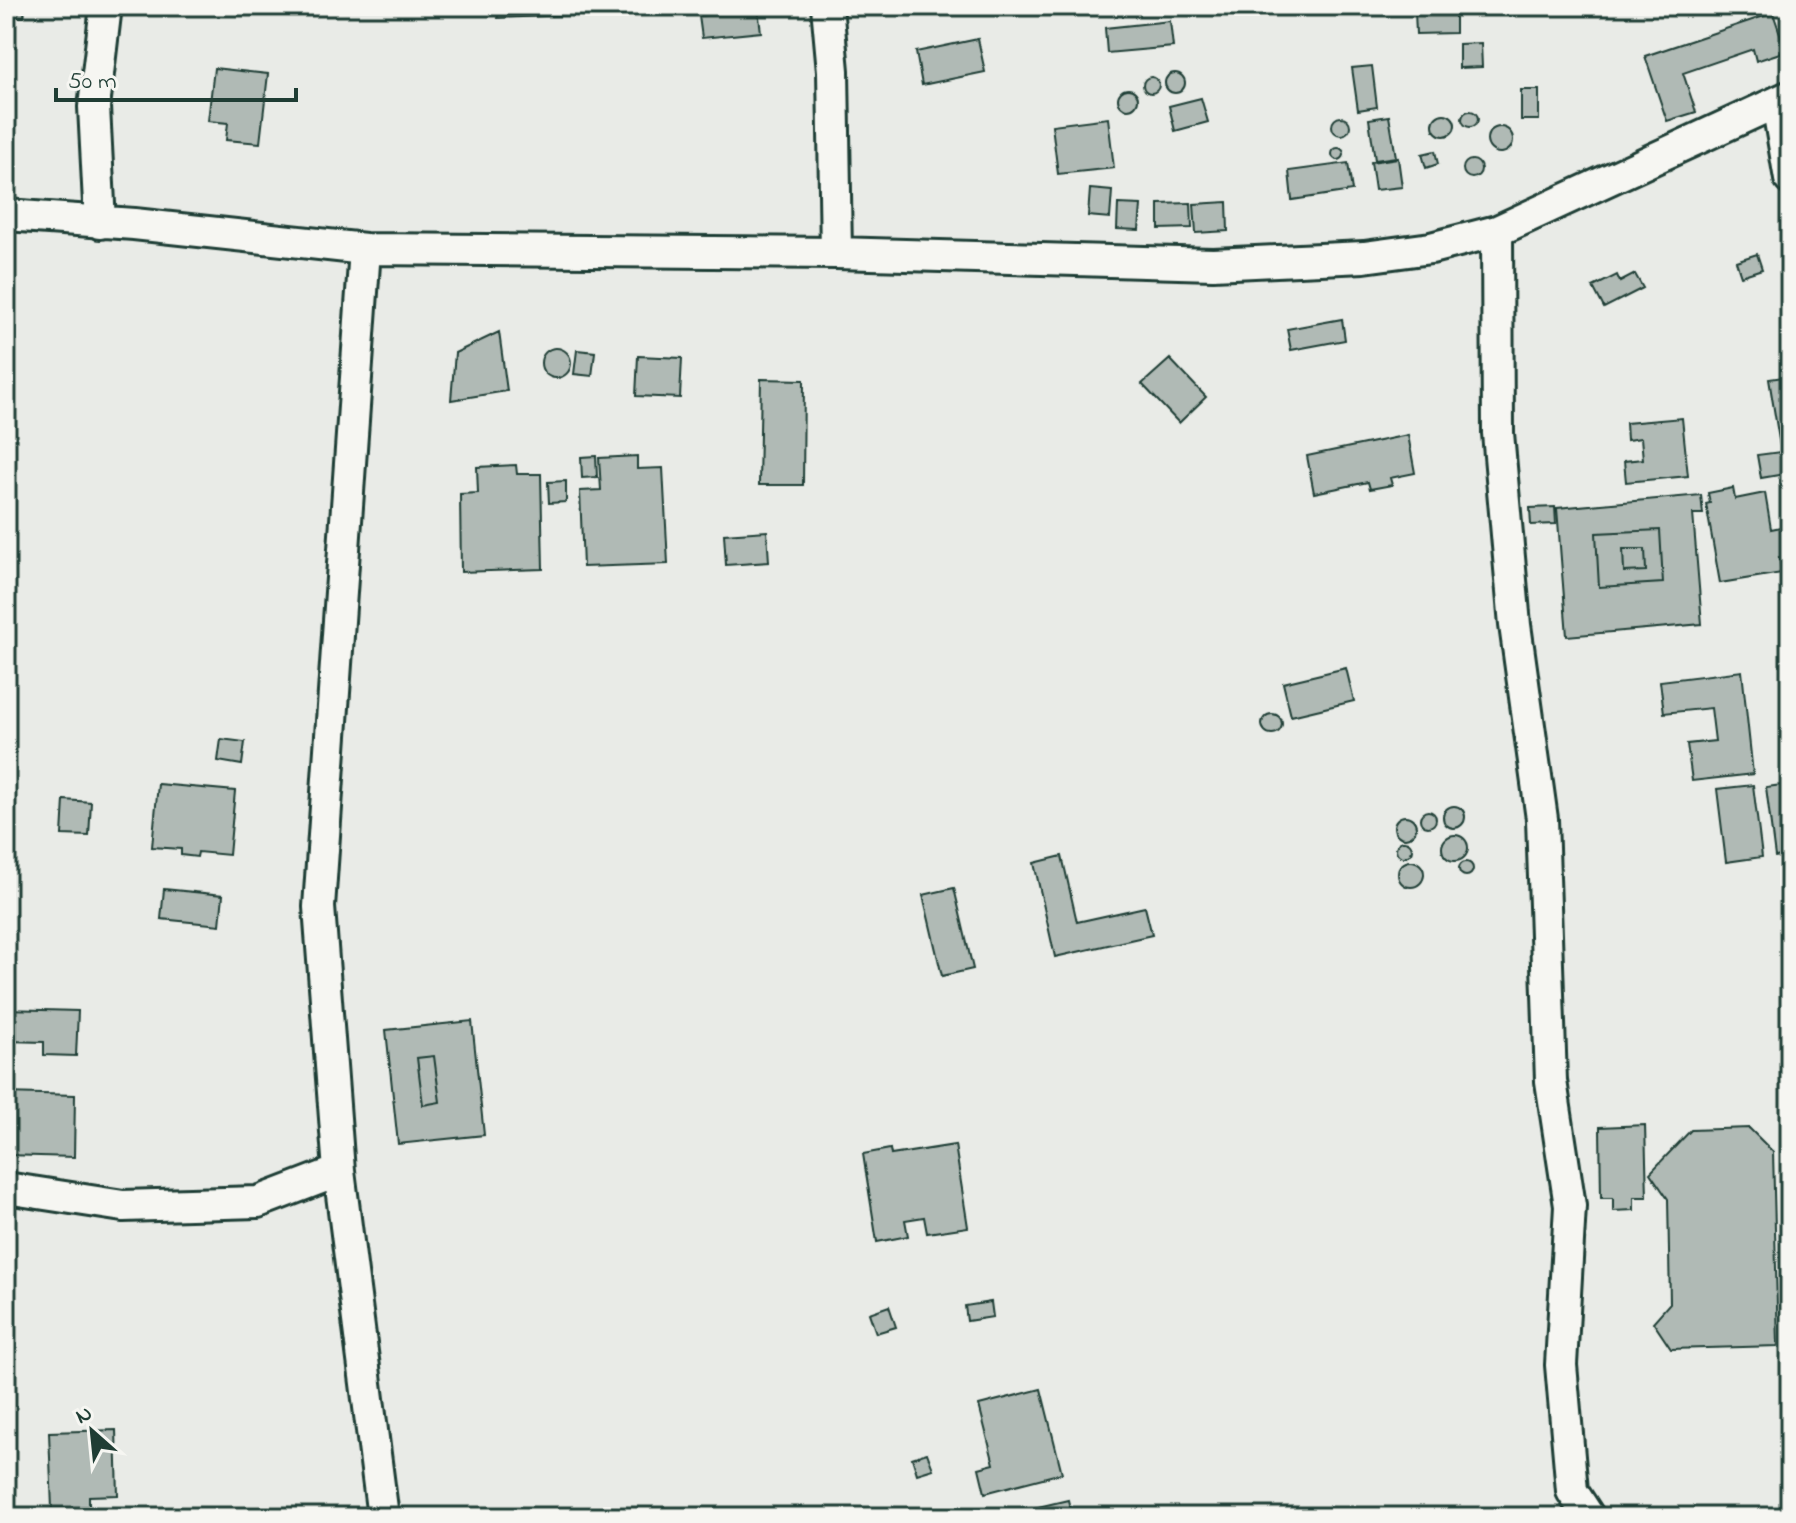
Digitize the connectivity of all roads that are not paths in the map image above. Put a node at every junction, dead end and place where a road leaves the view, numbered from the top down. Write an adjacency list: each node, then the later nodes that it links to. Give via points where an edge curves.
1 (106, 6): 6 (street, via 94,107)
2 (827, 6): 9 (street)
3 (1784, 100): 4 (street); 7 (street)
4 (1790, 179)
5 (6, 215): 6 (street)
6 (100, 223): 8 (street)
7 (1497, 231): 9 (street, via 1431,248 1271,263); 13 (street, via 1498,433 1515,625 1542,819 1551,1081 1570,1206 1561,1365 1572,1491)
8 (365, 249): 9 (street); 10 (street, via 319,907)
9 (836, 253)
10 (339, 1171): 11 (street, via 258,1202 123,1206); 12 (street)
11 (6, 1188)
12 (383, 1517)
13 (1589, 1517)

